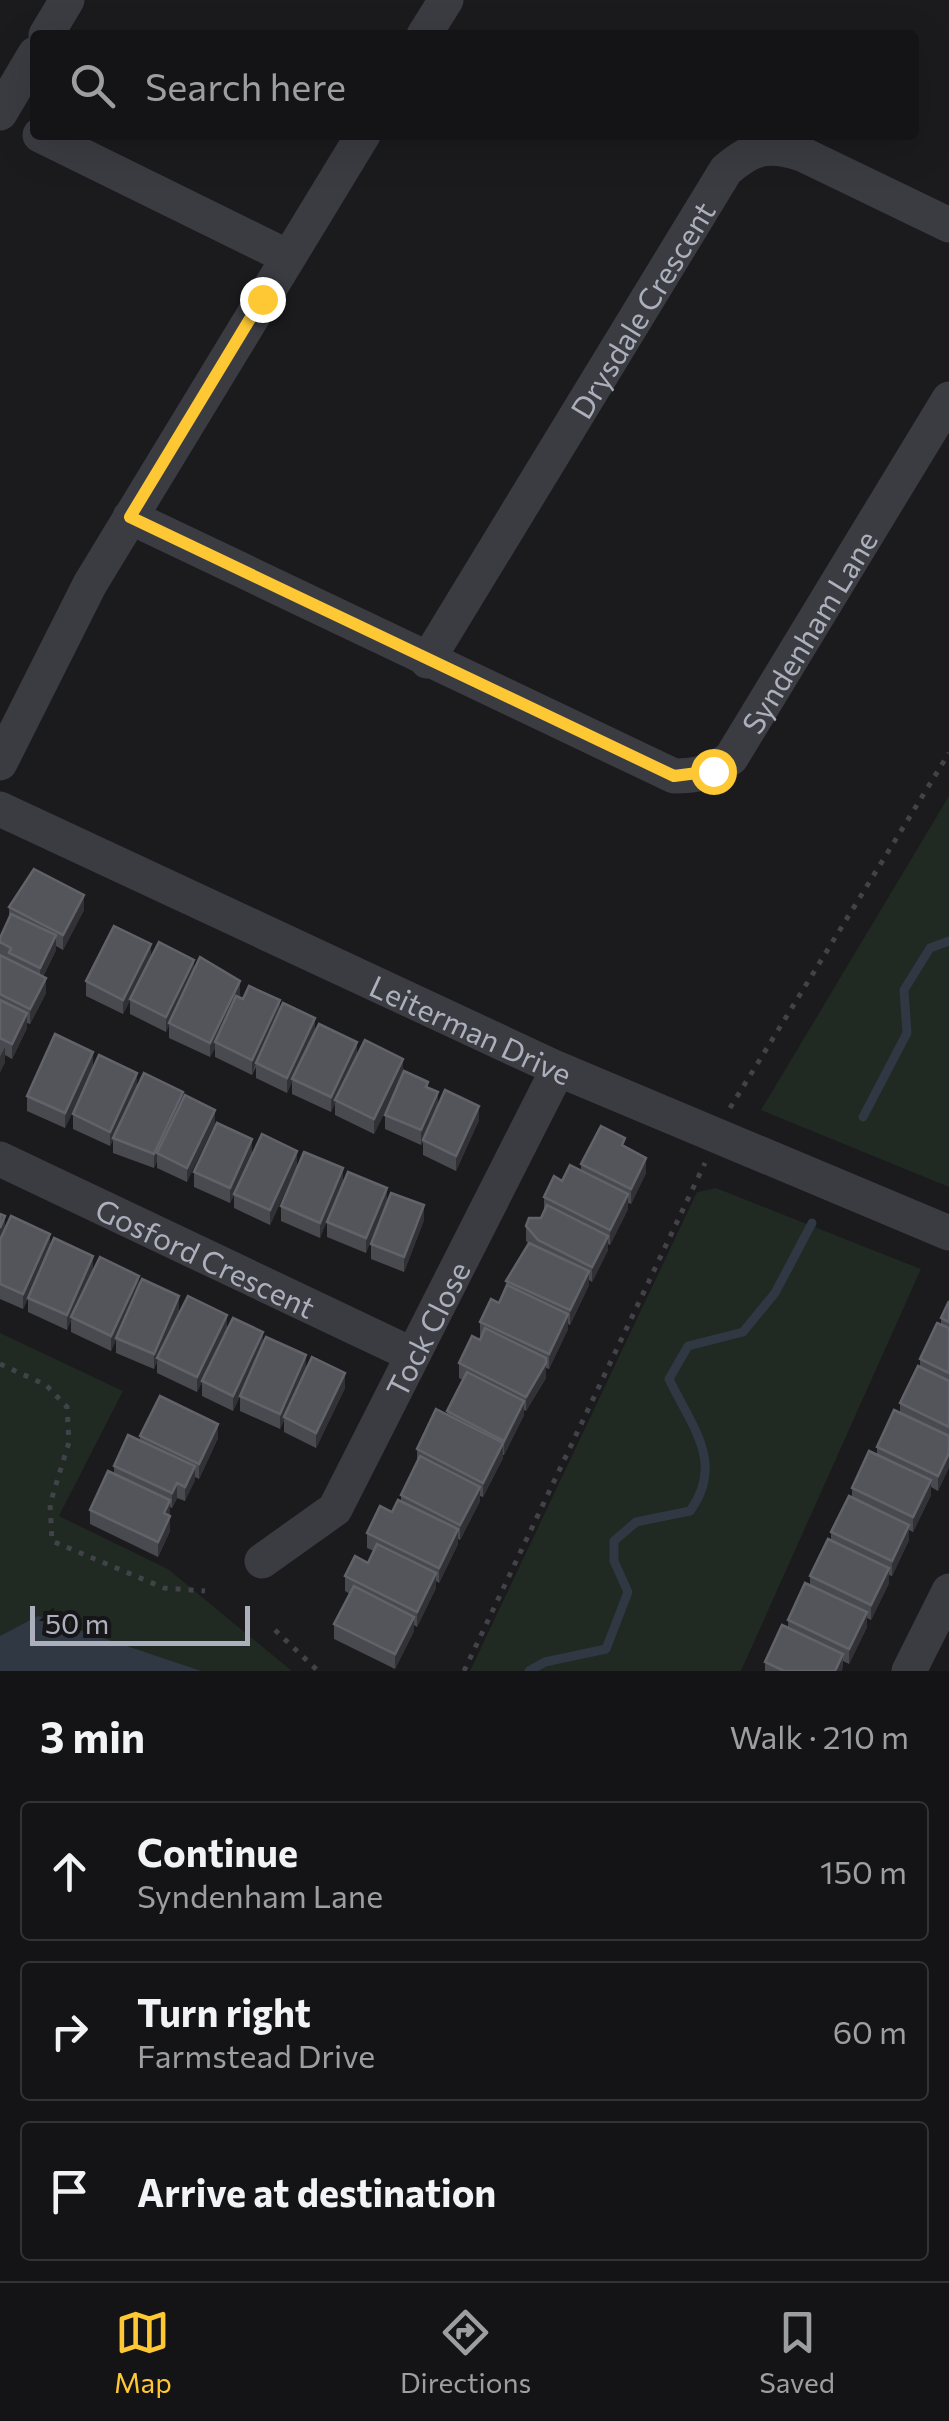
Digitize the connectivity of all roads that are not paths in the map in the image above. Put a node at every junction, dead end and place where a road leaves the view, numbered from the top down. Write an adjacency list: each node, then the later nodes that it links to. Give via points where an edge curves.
1 (67, 0): 3 (street)
2 (446, 0): 4 (street)
3 (49, 30)
4 (427, 30)
5 (30, 63): 6 (street)
6 (0, 114): 7 (street)
7 (30, 130)
8 (50, 140): 11 (street)
9 (360, 140): 11 (street)
10 (949, 225): 14 (street, Drysdale Crescent, via 802,154 776,146 750,149 726,170)
11 (288, 256): 13 (street)
12 (949, 398): 14 (street, Syndenham Lane, via 731,758 713,771 674,776)
13 (130, 517): 14 (street, Syndenham Lane); 15 (street)
14 (427, 661)
15 (0, 763)
16 (0, 808): 17 (street, Leiterman Drive)
17 (558, 1069): 19 (street, Leiterman Drive); 20 (street, Tock Close)
18 (0, 1159): 20 (street, Gosford Crescent)
19 (949, 1232)
20 (413, 1355): 21 (street, Tock Close, via 335,1509)
21 (262, 1562)
22 (949, 1591): 23 (street)
23 (908, 1671)

